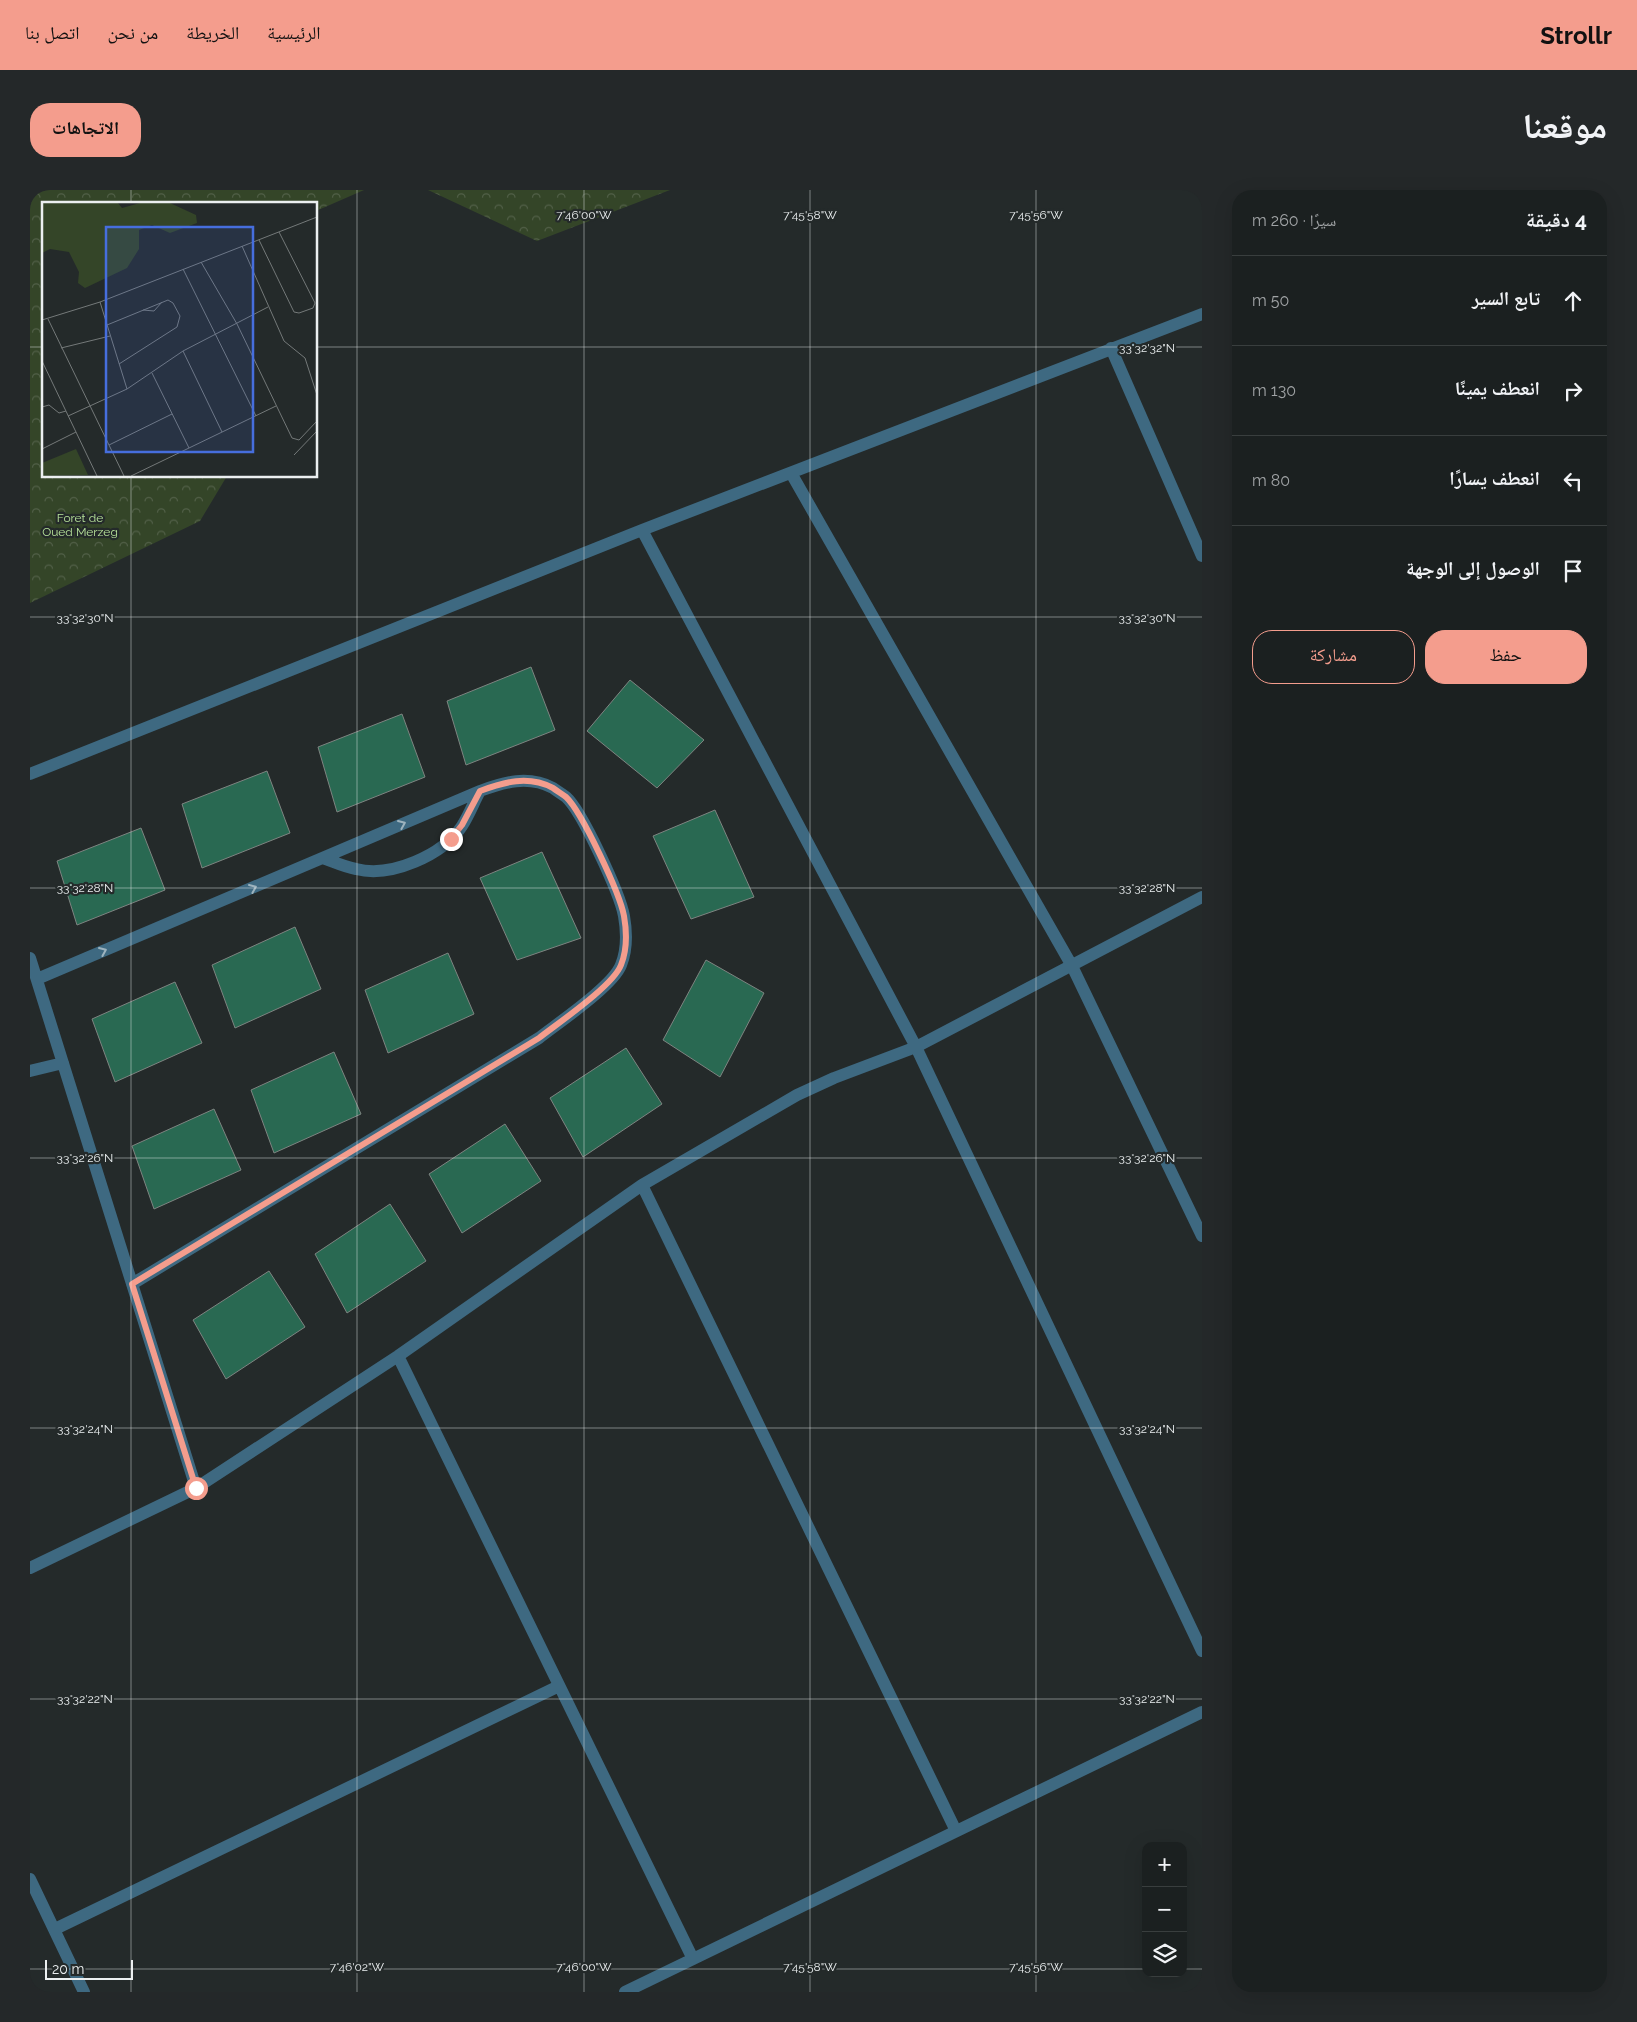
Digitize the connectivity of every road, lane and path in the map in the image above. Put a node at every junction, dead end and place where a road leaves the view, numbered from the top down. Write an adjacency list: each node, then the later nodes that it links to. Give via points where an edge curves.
1 (1202, 314): 2 (street)
2 (1111, 348): 3 (street); 5 (street)
3 (791, 473): 4 (street); 11 (street)
4 (642, 530): 6 (street); 13 (street)
5 (1202, 556)
6 (30, 774)
7 (480, 791): 8 (street, one-way to 7); 8 (street, via 451,839 416,862 378,870 358,870); 18 (street, via 504,782 522,780 545,785 566,797 577,812 620,903 626,949 620,968 595,995 539,1038)
8 (324, 858): 12 (street, one-way to 8)
9 (1202, 897): 11 (street)
10 (30, 958): 12 (street)
11 (1072, 966): 13 (street); 17 (street)
12 (37, 979): 14 (street)
13 (916, 1048): 16 (street, via 797,1095); 22 (street)
14 (63, 1063): 15 (street); 18 (street)
15 (30, 1071)
16 (642, 1185): 19 (street); 25 (street)
17 (1202, 1236)
18 (132, 1284): 20 (street)
19 (398, 1356): 20 (street); 23 (street)
20 (196, 1488): 21 (street)
21 (30, 1568)
22 (1202, 1652)
23 (559, 1686): 27 (street); 28 (street)
24 (1202, 1712): 25 (street)
25 (956, 1831): 28 (street)
26 (30, 1879): 27 (street)
27 (55, 1929): 29 (street)
28 (693, 1959): 30 (street)
29 (84, 1992)
30 (625, 1992)

